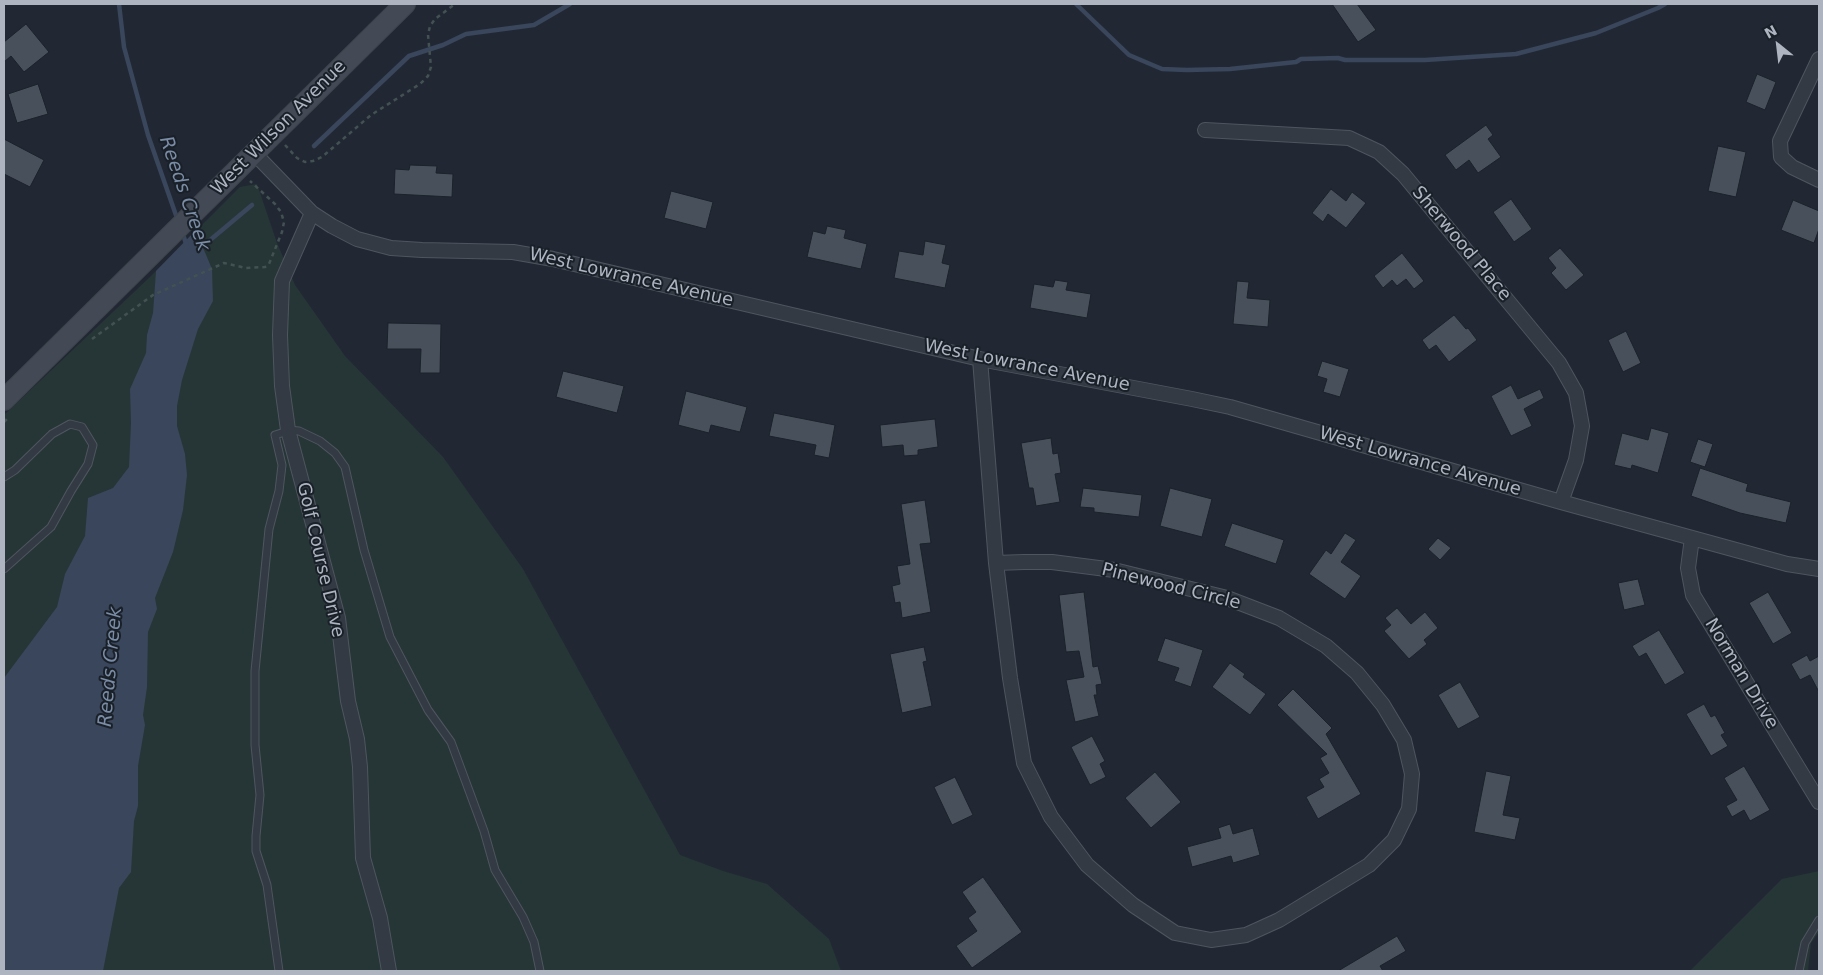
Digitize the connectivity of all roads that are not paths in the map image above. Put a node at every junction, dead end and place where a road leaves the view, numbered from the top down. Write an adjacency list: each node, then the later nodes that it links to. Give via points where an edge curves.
1 (405, 4): 4 (street, West Wilson Avenue)
2 (1819, 59): 5 (street, via 1780,142 1781,157 1792,167)
3 (1205, 130): 11 (street, Sherwood Place, via 1349,138 1379,152 1403,174 1559,363 1576,393 1582,426 1576,460)
4 (254, 154): 6 (street, West Lowrance Avenue); 8 (street, West Wilson Avenue)
5 (1819, 180)
6 (312, 213): 7 (street, West Lowrance Avenue, via 357,239 391,248 513,252 554,259); 9 (street, Golf Course Drive, via 282,281 282,386)
7 (980, 359): 11 (street, West Lowrance Avenue, via 1230,407); 13 (street, Pinewood Circle)
8 (4, 400)
9 (288, 431): 18 (lane, via 275,435 282,465 269,529 255,671 255,745 260,795 256,851 267,885); 19 (street, Golf Course Drive, via 338,618 348,701 358,748 363,858 380,918); 20 (lane, via 299,431 320,441 345,467 364,550 390,637 428,710 451,742 495,870 523,917 534,942)
10 (4, 476): 14 (lane, via 15,470 52,434 70,424 82,427 93,445 88,464 51,527)
11 (1561, 502): 12 (street, West Lowrance Avenue)
12 (1692, 538): 15 (street, West Lowrance Avenue); 16 (street, Norman Drive, via 1688,568 1693,595)
13 (996, 563): 13 (street, Pinewood Circle, via 1024,763 1051,817 1087,865 1133,905 1175,933 1210,940 1246,935 1279,920 1369,865 1394,840 1409,809 1412,774 1404,740 1383,705 1362,679 1326,646 1279,618 1227,598 1114,570 1052,562)
14 (4, 569)
15 (1819, 570)
16 (1819, 802)
17 (1819, 920): 21 (lane, via 1805,943)
18 (280, 971)
19 (388, 971)
20 (540, 971)
21 (1799, 971)

